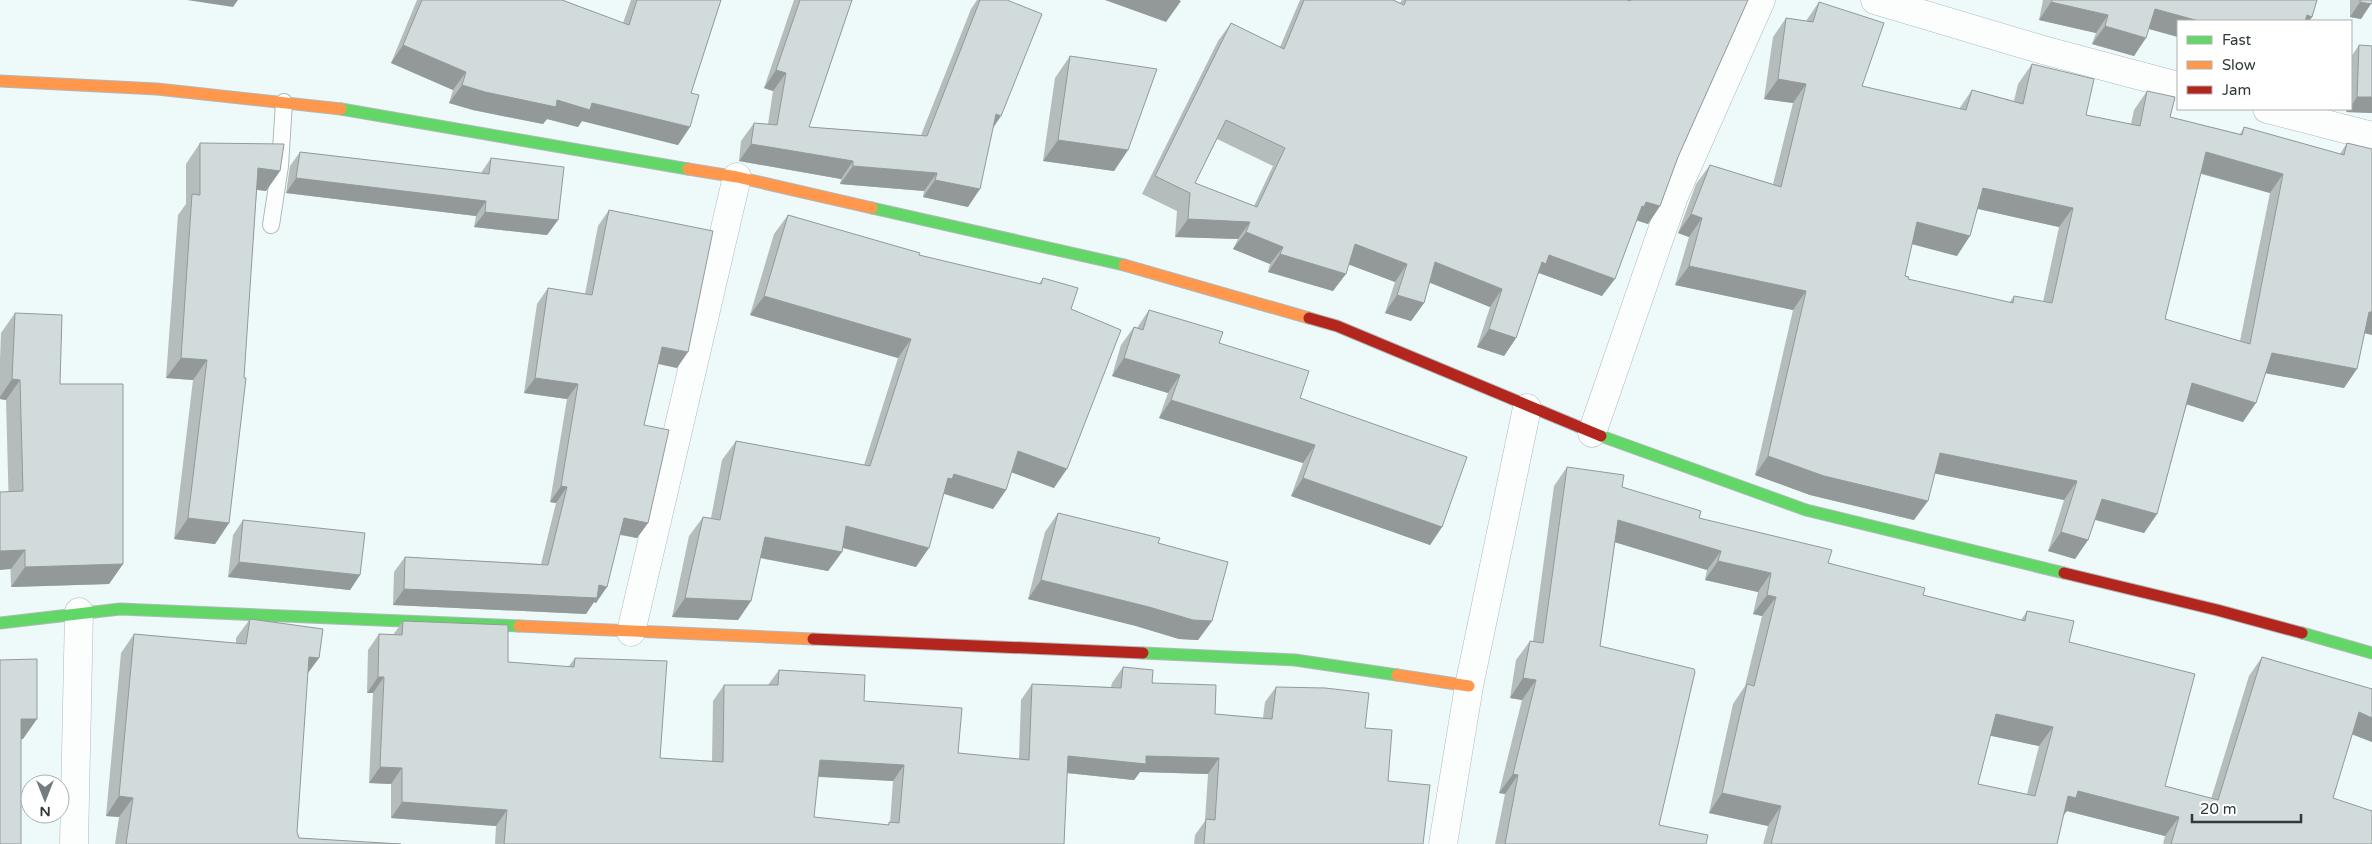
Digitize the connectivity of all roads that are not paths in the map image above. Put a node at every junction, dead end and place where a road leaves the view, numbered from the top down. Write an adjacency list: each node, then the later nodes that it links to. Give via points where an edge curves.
1 (1761, 0): 11 (street, via 1674,196)
2 (1875, 0): 4 (street)
3 (0, 80): 5 (street, via 157,89)
4 (2177, 86)
5 (284, 102): 8 (street); 9 (lane, via 280,166)
6 (2271, 110): 7 (street)
7 (2372, 136)
8 (737, 177): 10 (street, via 1153,272 1337,326); 14 (street)
9 (271, 225)
10 (1528, 408): 11 (street); 16 (street)
11 (1592, 433): 15 (street, via 1806,510 2217,610)
12 (79, 612): 13 (street); 14 (street, via 120,610); 17 (street)
13 (0, 623)
14 (631, 632): 16 (street, via 1295,660)
15 (2372, 653)
16 (1469, 686): 18 (street)
17 (74, 844)
18 (1443, 844)

